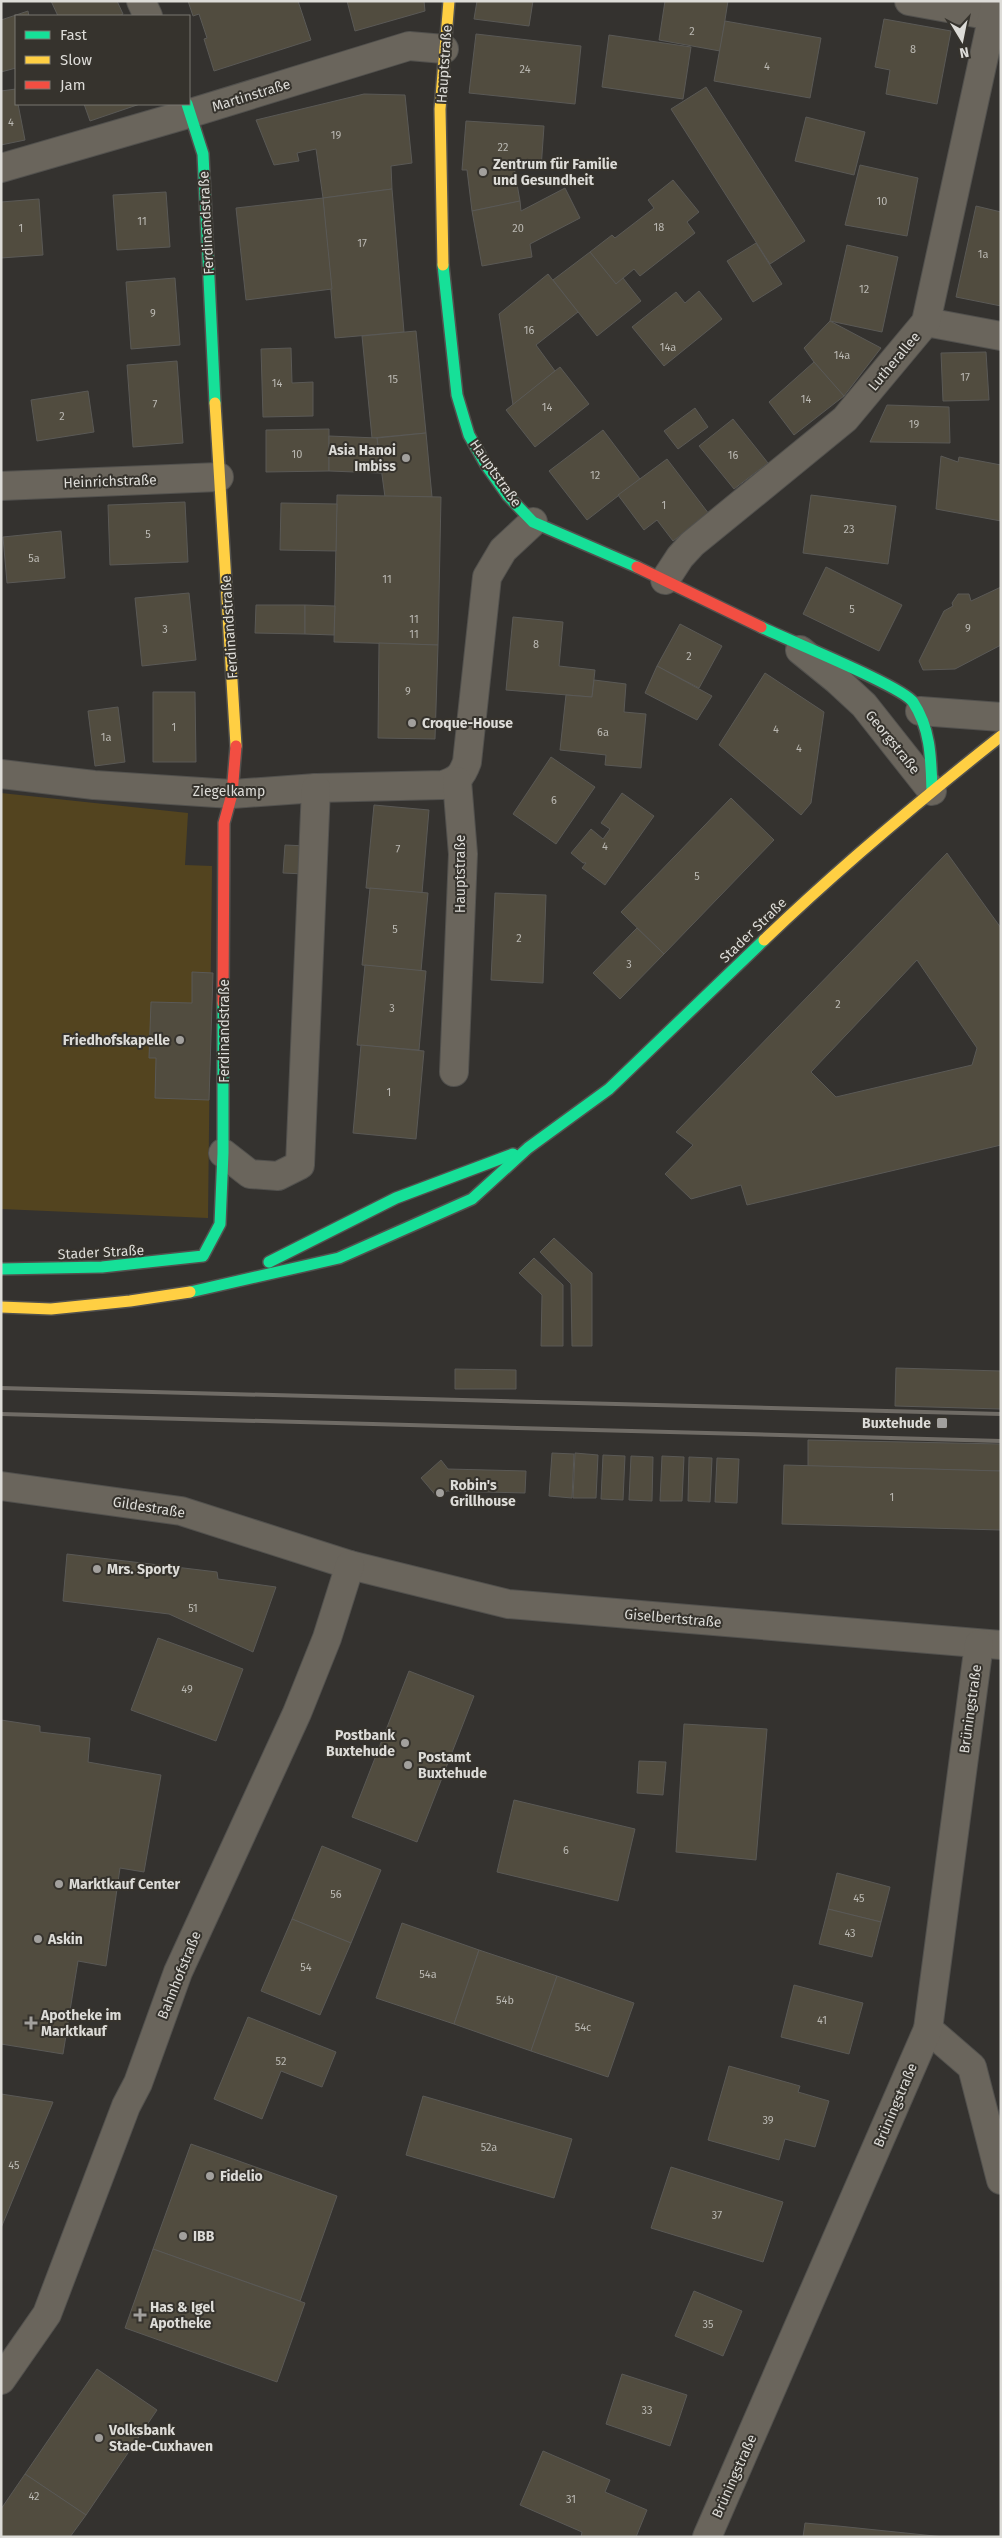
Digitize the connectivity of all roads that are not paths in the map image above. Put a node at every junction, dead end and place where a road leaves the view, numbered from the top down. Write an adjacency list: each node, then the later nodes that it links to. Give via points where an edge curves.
1 (141, 1): 5 (street)
2 (449, 1): 6 (street, Hauptstraße)
3 (909, 1): 4 (street)
4 (994, 9): 9 (street, Lutherallee)
5 (148, 15)
6 (444, 49): 7 (street, Martinstraße, via 408,46); 13 (street, Hauptstraße, via 440,109 441,228 457,395 469,435 486,464 508,496)
7 (189, 108): 8 (street, Martinstraße); 11 (street, Ferdinandstraße, via 203,154)
8 (1, 168)
9 (926, 322): 10 (street); 14 (street, Lutherallee, via 845,419 692,544)
10 (1001, 336)
11 (219, 477): 12 (street, Heinrichstraße); 23 (street, Ferdinandstraße, via 236,747)
12 (1, 486)
13 (533, 522): 14 (street, Georgstraße); 20 (street, via 503,550 487,577 468,762)
14 (665, 580): 15 (street, Georgstraße)
15 (789, 641): 16 (street, Georgstraße, via 893,688 912,700); 22 (street, Georgstraße, via 864,705)
16 (920, 711): 17 (street); 22 (street, Georgstraße, via 931,753)
17 (1001, 717)
18 (1001, 736): 22 (street, Stader Straße)
19 (1, 774): 23 (street, Ziegelkamp, via 94,785)
20 (457, 780): 21 (street, Ziegelkamp, via 443,785); 24 (street, Hauptstraße, via 463,854)
21 (316, 788): 23 (street, Ziegelkamp); 26 (street, via 300,1165 278,1176 250,1174)
22 (932, 791): 25 (street, Stader Straße, via 818,888 609,1089)
23 (232, 794): 26 (street, Ferdinandstraße, via 224,823)
24 (454, 1072)
25 (528, 1148): 29 (street, via 396,1198); 29 (street, via 472,1199 400,1234 339,1258)
26 (223, 1153): 27 (street, Ferdinandstraße, via 220,1224)
27 (202, 1256): 28 (street, Stader Straße, via 86,1269)
28 (1, 1269)
29 (230, 1282): 30 (street, via 130,1301 50,1308)
30 (1, 1307)
31 (1, 1486): 32 (street, Gildestraße, via 181,1511)
32 (350, 1566): 33 (street, Giselbertstraße, via 508,1604); 36 (street, Bahnhofstraße, via 327,1638 297,1713 178,1972 47,2314)
33 (990, 1645): 34 (street, Brüningstraße)
34 (928, 2029): 35 (street, via 972,2067); 37 (street, Brüningstraße)
35 (1001, 2180)
36 (1, 2380)
37 (707, 2537)

